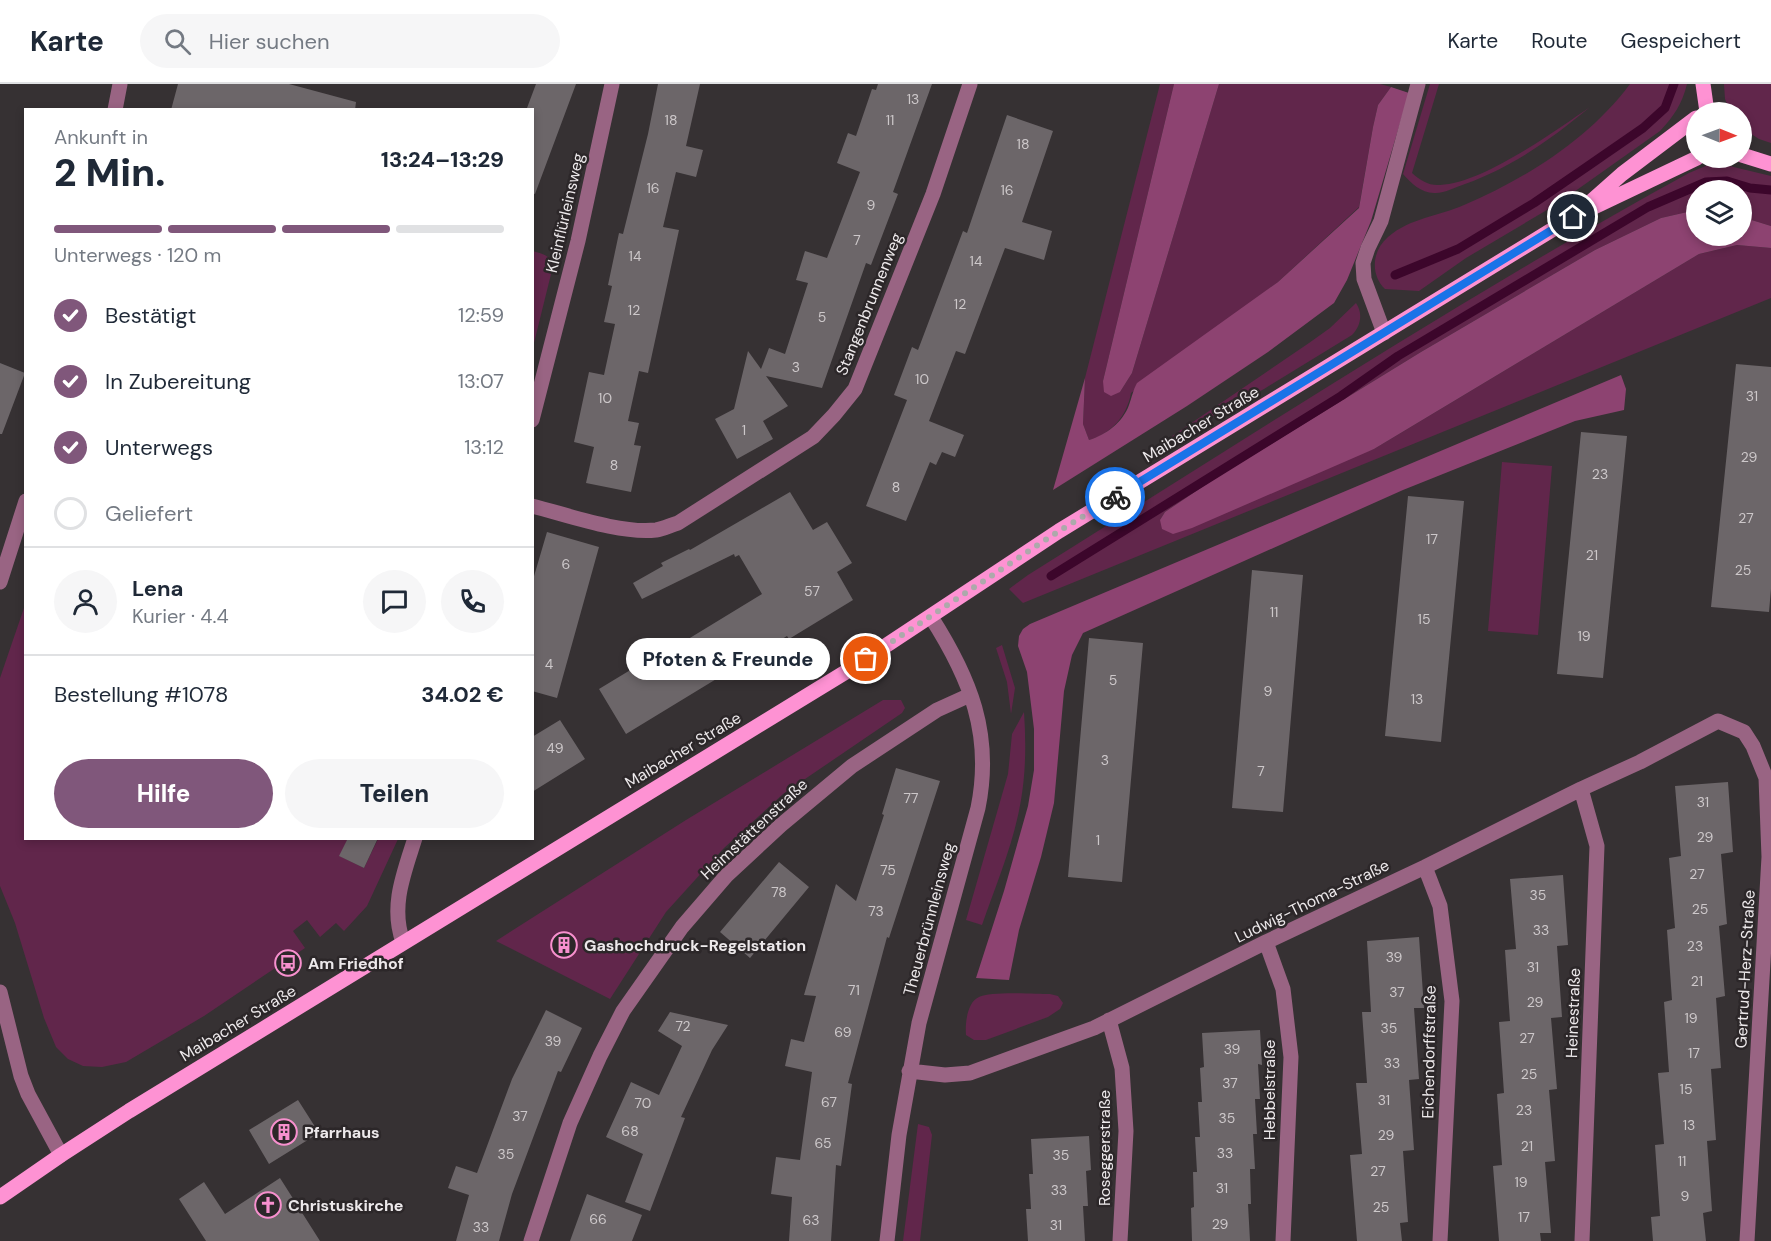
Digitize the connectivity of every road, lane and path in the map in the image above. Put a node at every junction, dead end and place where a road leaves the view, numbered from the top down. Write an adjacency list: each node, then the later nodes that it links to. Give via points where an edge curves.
1 (120, 84): 7 (street)
2 (612, 84): 14 (street, Kleinflürleinsweg, via 578,241)
3 (970, 84): 16 (street, Stangenbrunnenweg, via 933,194 855,389 813,437 678,523 658,530 638,531)
4 (1418, 84): 13 (street, via 1381,221 1363,263 1364,279)
5 (1703, 84): 6 (main road, Maibacher Straße)
6 (1703, 102)
7 (115, 108)
8 (1686, 126): 12 (main road, Maibacher Straße)
9 (1752, 158): 11 (main road)
10 (1686, 163): 12 (main road, Maibacher Straße)
11 (1771, 164)
12 (1573, 217): 13 (main road, Maibacher Straße)
13 (1384, 333): 18 (main road, Maibacher Straße, via 1059,531)
14 (534, 412)
15 (24, 507): 17 (street)
16 (534, 507)
17 (0, 582)
18 (931, 617): 19 (street, Theuerbrünnleinsweg, via 954,655); 24 (main road, Maibacher Straße)
19 (970, 694): 28 (street, Theuerbrünnleinsweg, via 981,733 983,782); 31 (street, Heimstättenstraße, via 937,710 852,766 726,876 682,927 623,1011 600,1056 570,1124)
20 (1718, 721): 21 (street, Ludwig-Thoma-Straße); 37 (street, Gertrud-Herz-Straße, via 1744,732 1766,778 1769,857)
21 (1581, 789): 23 (street, Ludwig-Thoma-Straße); 36 (street, Heinestraße, via 1598,846)
22 (414, 840): 24 (street, via 398,892)
23 (1425, 867): 25 (street, Ludwig-Thoma-Straße); 35 (street, Eichendorffstraße, via 1440,906 1452,1001)
24 (403, 942): 29 (main road, Maibacher Straße)
25 (1266, 942): 27 (street, Ludwig-Thoma-Straße); 34 (street, Hebbelstraße, via 1283,989 1291,1057)
26 (0, 992): 29 (street, via 21,1076)
27 (1109, 1020): 28 (street, Ludwig-Thoma-Straße, via 970,1073); 33 (street, Roseggerstraße, via 1122,1068 1126,1131)
28 (909, 1071): 32 (street, Theuerbrünnleinsweg)
29 (61, 1155): 30 (main road, Maibacher Straße)
30 (0, 1197)
31 (531, 1241)
32 (887, 1241)
33 (1120, 1241)
34 (1283, 1241)
35 (1440, 1241)
36 (1582, 1241)
37 (1747, 1241)

